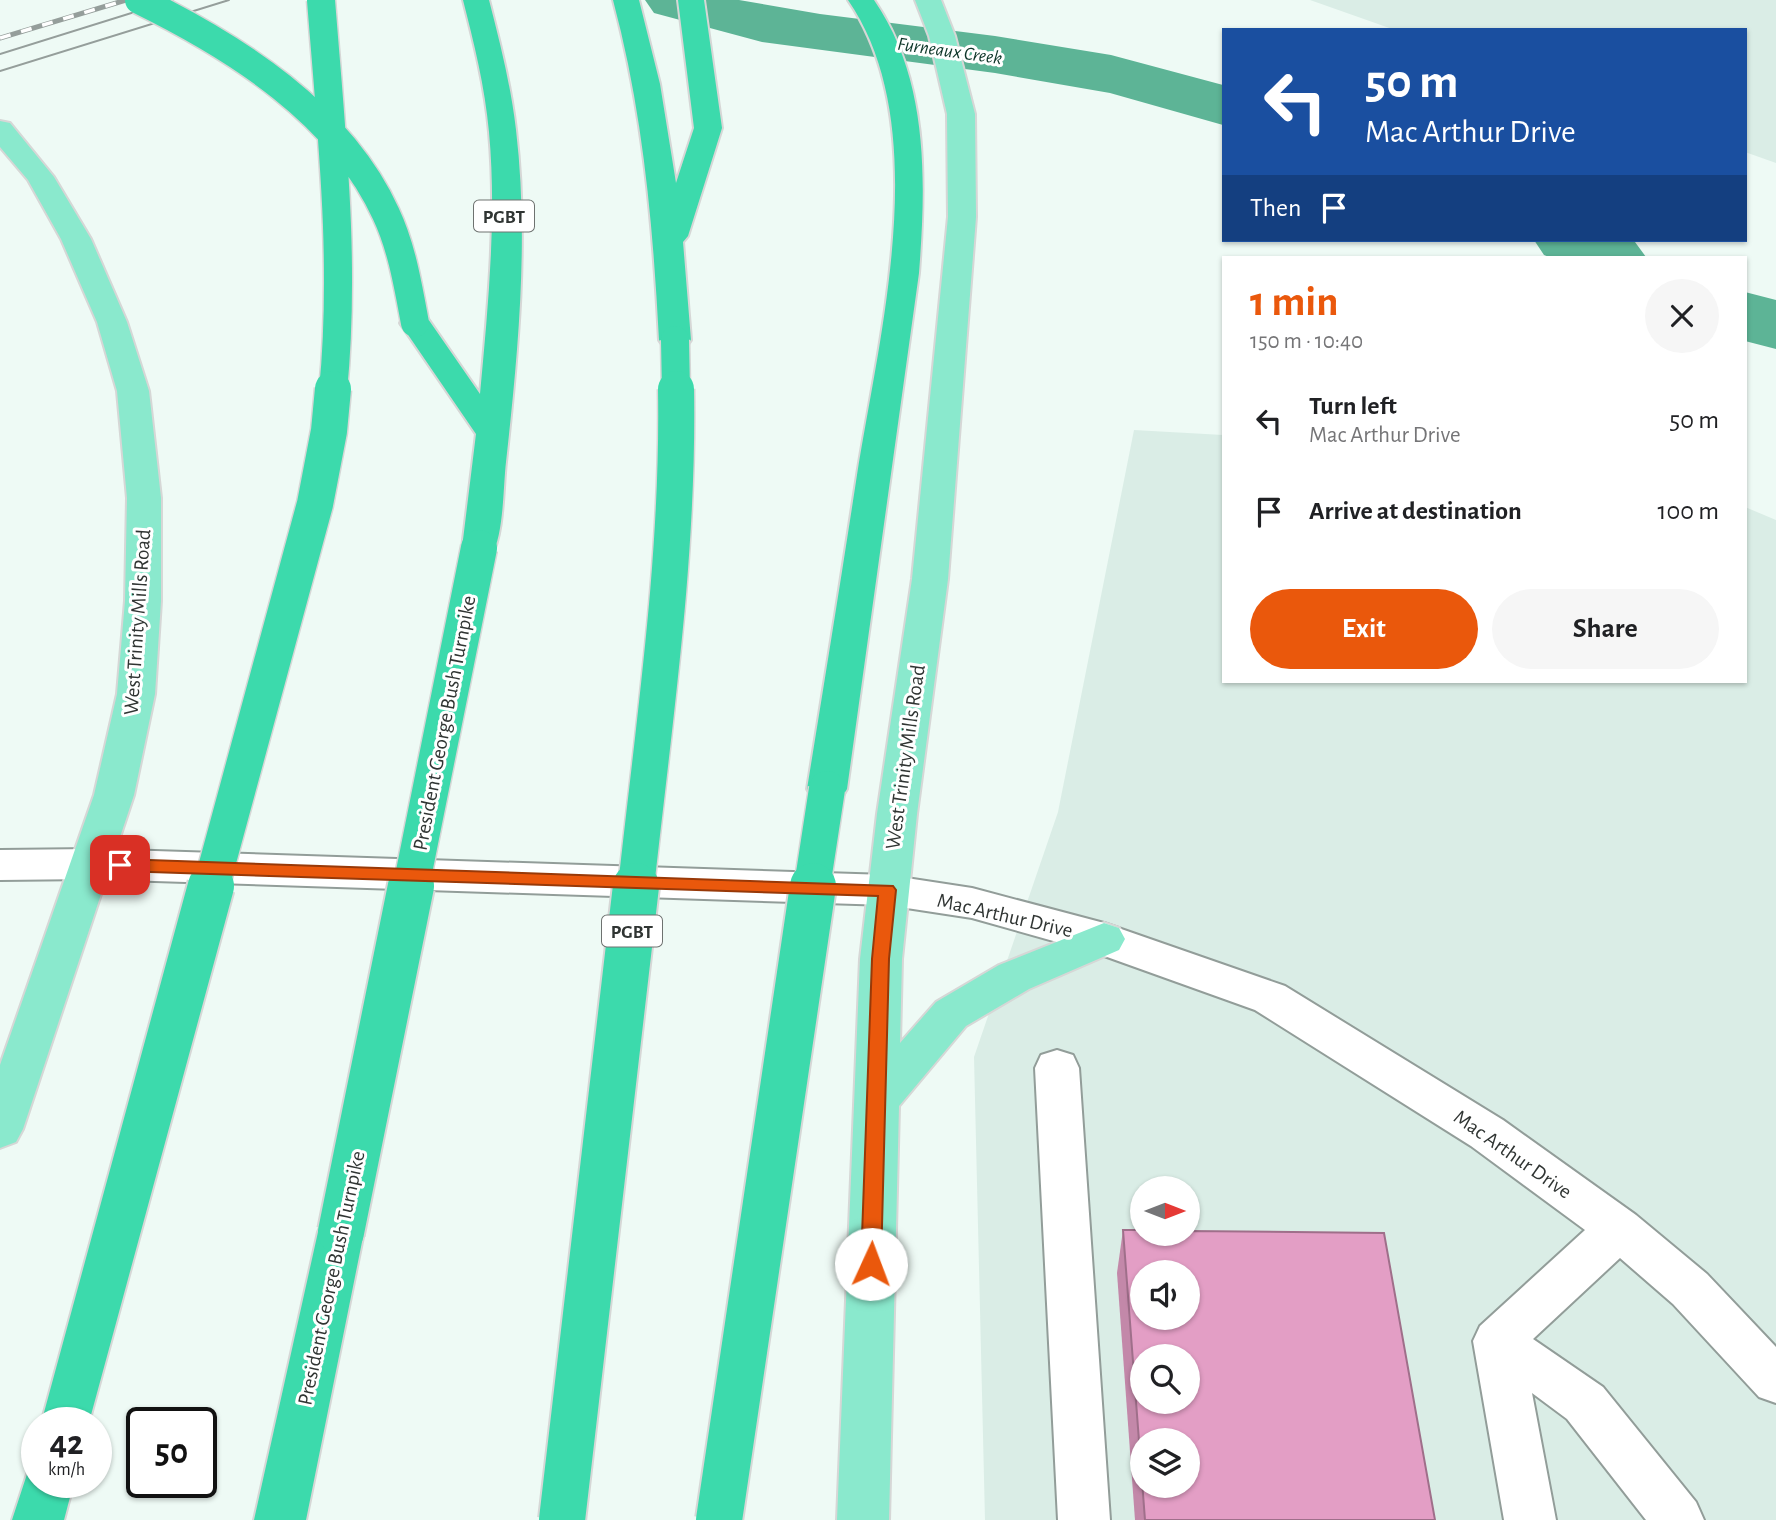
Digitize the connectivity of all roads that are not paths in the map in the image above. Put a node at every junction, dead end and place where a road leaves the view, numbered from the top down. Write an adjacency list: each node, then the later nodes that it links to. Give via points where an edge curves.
1 (139, 0): 10 (highway, bridge, via 262,71 344,149 380,201 398,247 415,323)
2 (321, 0): 21 (highway, bridge, via 338,259 328,433 283,623)
3 (476, 0): 10 (highway, President George Bush Turnpike / PGBT, via 490,54 503,149 502,313)
4 (626, 0): 9 (highway, PGBT, via 657,147)
5 (691, 0): 9 (highway, via 708,128)
6 (861, 0): 26 (highway, bridge, via 892,66 910,147 904,273)
7 (928, 0): 13 (main road, West Trinity Mills Road, via 961,114 962,216 930,579)
8 (0, 129): 11 (main road, West Trinity Mills Road, via 40,177 76,239 112,322 133,391 144,498 136,694 114,795)
9 (669, 247): 25 (highway, PGBT, bridge, via 677,439 671,568)
10 (493, 435): 24 (highway, President George Bush Turnpike / PGBT, bridge, via 479,548)
11 (92, 864): 12 (street, Mac Arthur Drive); 13 (street, Mac Arthur Drive); 17 (main road, West Trinity Mills Road)
12 (0, 865)
13 (887, 890): 14 (street, Mac Arthur Drive, via 972,903); 16 (main road, West Trinity Mills Road)
14 (1104, 939): 16 (main road, via 1013,977 951,1014); 18 (street, Mac Arthur Drive, via 1270,998 1488,1133)
15 (1057, 1068): 28 (street)
16 (877, 1100): 27 (main road, West Trinity Mills Road)
17 (0, 1129)
18 (1619, 1228): 19 (street); 20 (street, Mac Arthur Drive, via 1690,1289)
19 (1497, 1341): 29 (street); 30 (street, via 1585,1403)
20 (1776, 1381)
21 (69, 1407)
22 (44, 1498): 23 (highway)
23 (38, 1520)
24 (280, 1520)
25 (562, 1520)
26 (719, 1520)
27 (863, 1520)
28 (1084, 1520)
29 (1530, 1520)
30 (1678, 1520)

